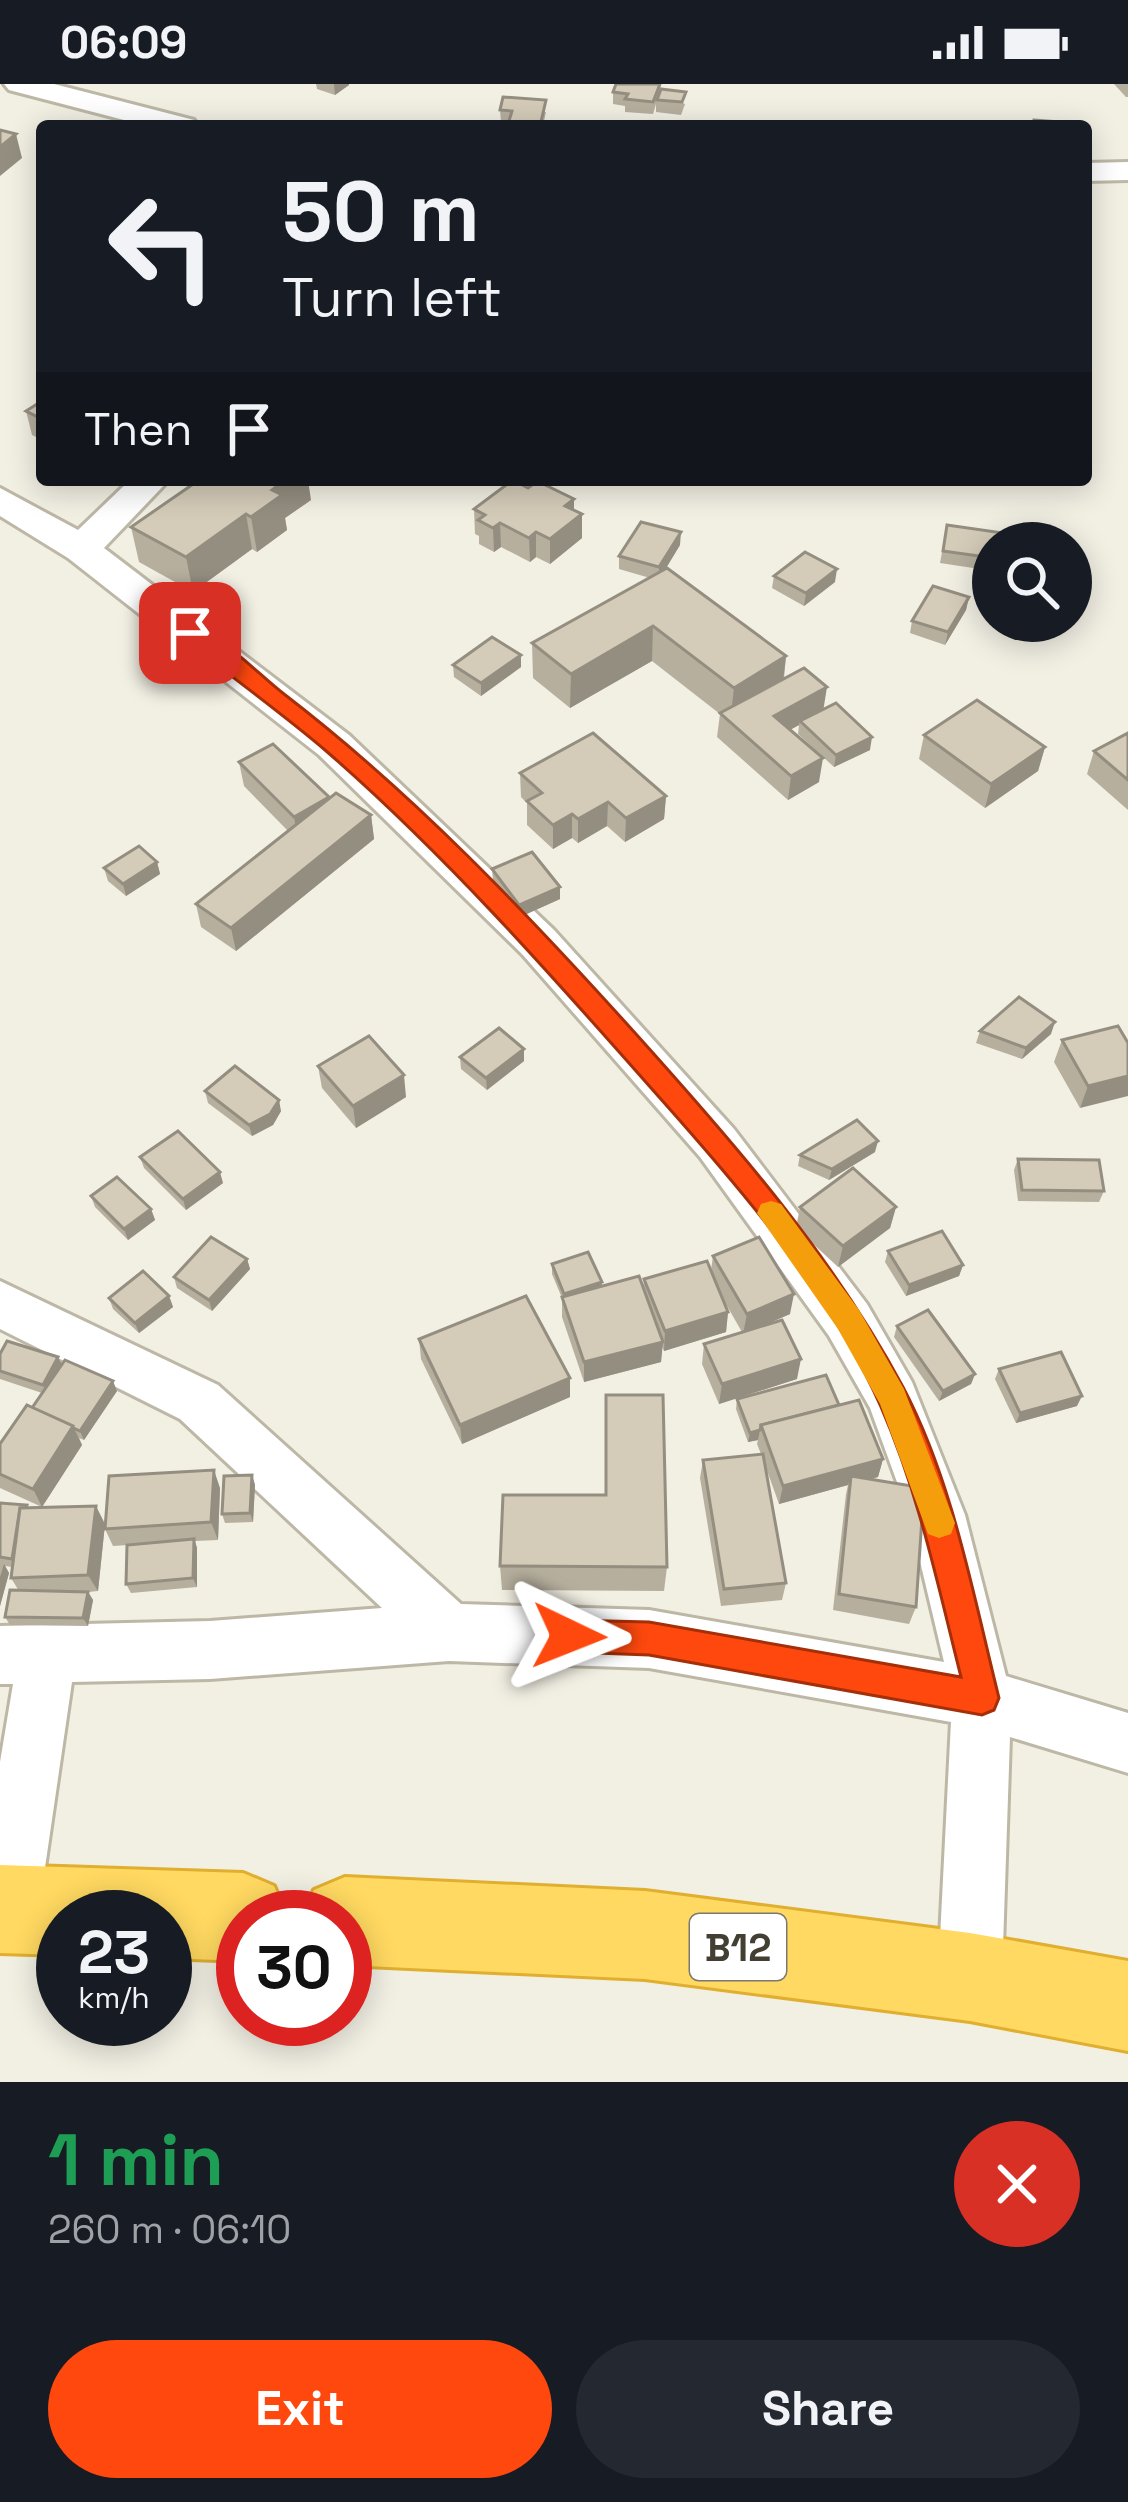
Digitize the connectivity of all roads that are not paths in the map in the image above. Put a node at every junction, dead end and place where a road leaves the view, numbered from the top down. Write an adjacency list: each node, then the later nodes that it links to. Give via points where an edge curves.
1 (19, 84): 2 (street)
2 (160, 120)
3 (1128, 171): 4 (street)
4 (1092, 172)
5 (145, 486): 7 (street)
6 (0, 500): 7 (street)
7 (81, 549): 11 (street, via 334,745 538,942 717,1143 848,1320 893,1399 937,1515)
8 (0, 1304): 9 (street, via 199,1402)
9 (449, 1632): 10 (street); 11 (street, via 649,1639)
10 (24, 1656): 13 (street)
11 (982, 1698): 12 (street); 16 (street)
12 (1128, 1743)
13 (3, 1909): 14 (highway)
14 (216, 1916)
15 (372, 1923): 16 (highway, B12, via 645,1935)
16 (970, 1977): 17 (highway, B12)
17 (1128, 2006)

